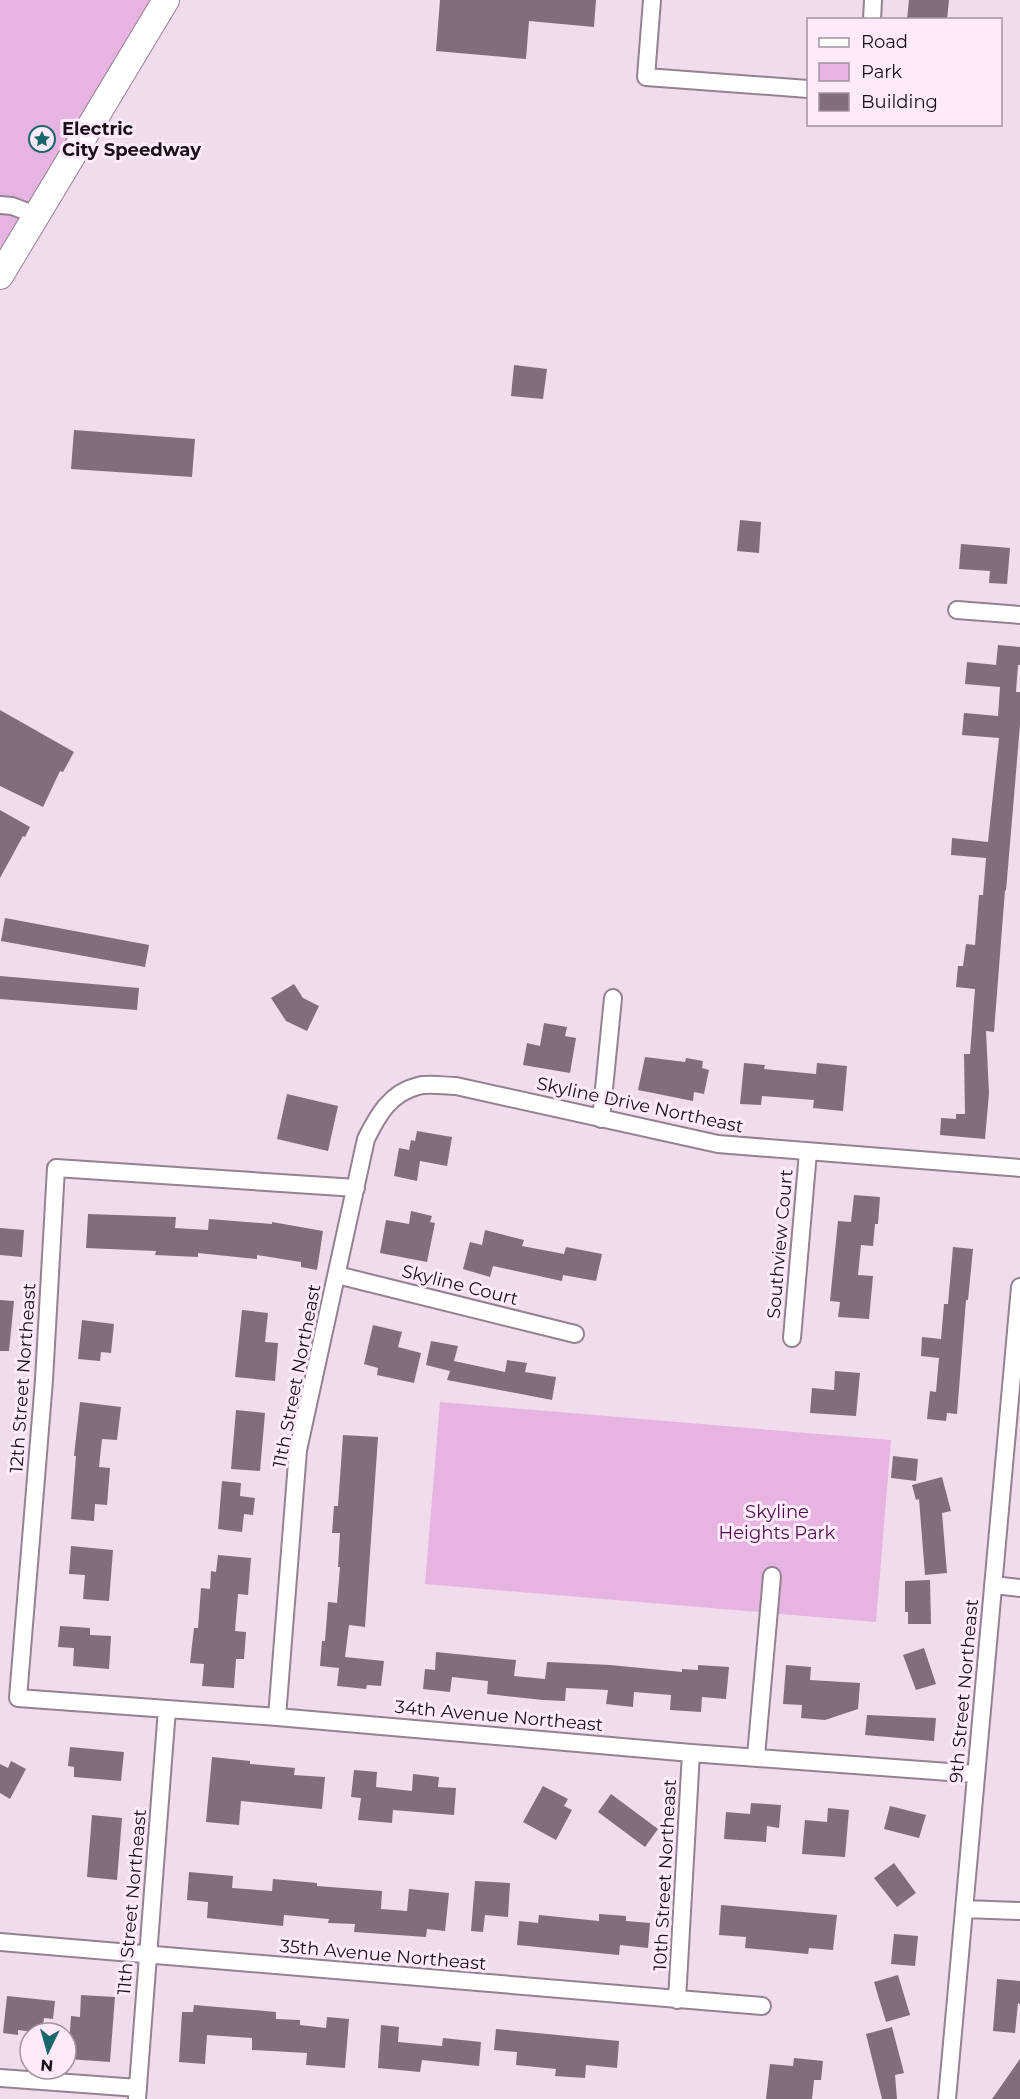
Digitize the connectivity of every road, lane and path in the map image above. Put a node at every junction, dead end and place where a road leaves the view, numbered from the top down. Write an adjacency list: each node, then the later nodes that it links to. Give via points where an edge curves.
1 (166, 0): 7 (highway)
2 (652, 0): 5 (street, via 646,77)
3 (873, 0): 4 (street)
4 (872, 18)
5 (807, 89)
6 (0, 205): 7 (street)
7 (36, 214): 8 (highway)
8 (0, 276)
9 (957, 610): 10 (street)
10 (1020, 615)
11 (613, 998): 13 (street)
12 (399, 1095): 13 (street, Skyline Drive Northeast, via 418,1086 456,1086); 16 (street, 11th Street Northeast, via 380,1110 366,1139)
13 (602, 1119): 14 (street, Skyline Drive Northeast, via 718,1144)
14 (808, 1152): 15 (street, Skyline Drive Northeast); 21 (street, Southview Court)
15 (1020, 1168)
16 (356, 1188): 17 (street, 11th Street Northeast); 26 (street, 12th Street Northeast, via 57,1168)
17 (337, 1275): 20 (street, Skyline Court); 28 (street, 11th Street Northeast, via 298,1450)
18 (1020, 1287): 19 (street, 9th Street Northeast)
19 (1019, 1310): 22 (street, 9th Street Northeast)
20 (574, 1334)
21 (792, 1338)
22 (1013, 1435): 24 (street, 9th Street Northeast)
23 (772, 1575): 30 (street)
24 (993, 1585): 25 (street); 31 (street, 9th Street Northeast)
25 (1020, 1588)
26 (18, 1698): 27 (street, 34th Avenue Northeast)
27 (167, 1709): 28 (street, 34th Avenue Northeast); 35 (street, 11th Street Northeast)
28 (277, 1716): 29 (street, 34th Avenue Northeast)
29 (691, 1753): 30 (street, 34th Avenue Northeast); 36 (street, 10th Street Northeast)
30 (756, 1756): 31 (street, 34th Avenue Northeast)
31 (976, 1774): 32 (street, 9th Street Northeast)
32 (964, 1909): 33 (street); 40 (street, 9th Street Northeast)
33 (1020, 1911)
34 (0, 1942): 35 (street, 35th Avenue Northeast)
35 (147, 1954): 36 (street, 35th Avenue Northeast); 39 (street, 11th Street Northeast)
36 (677, 2000): 37 (street, 35th Avenue Northeast)
37 (762, 2006)
38 (0, 2078): 39 (street)
39 (137, 2093)
40 (947, 2099)

